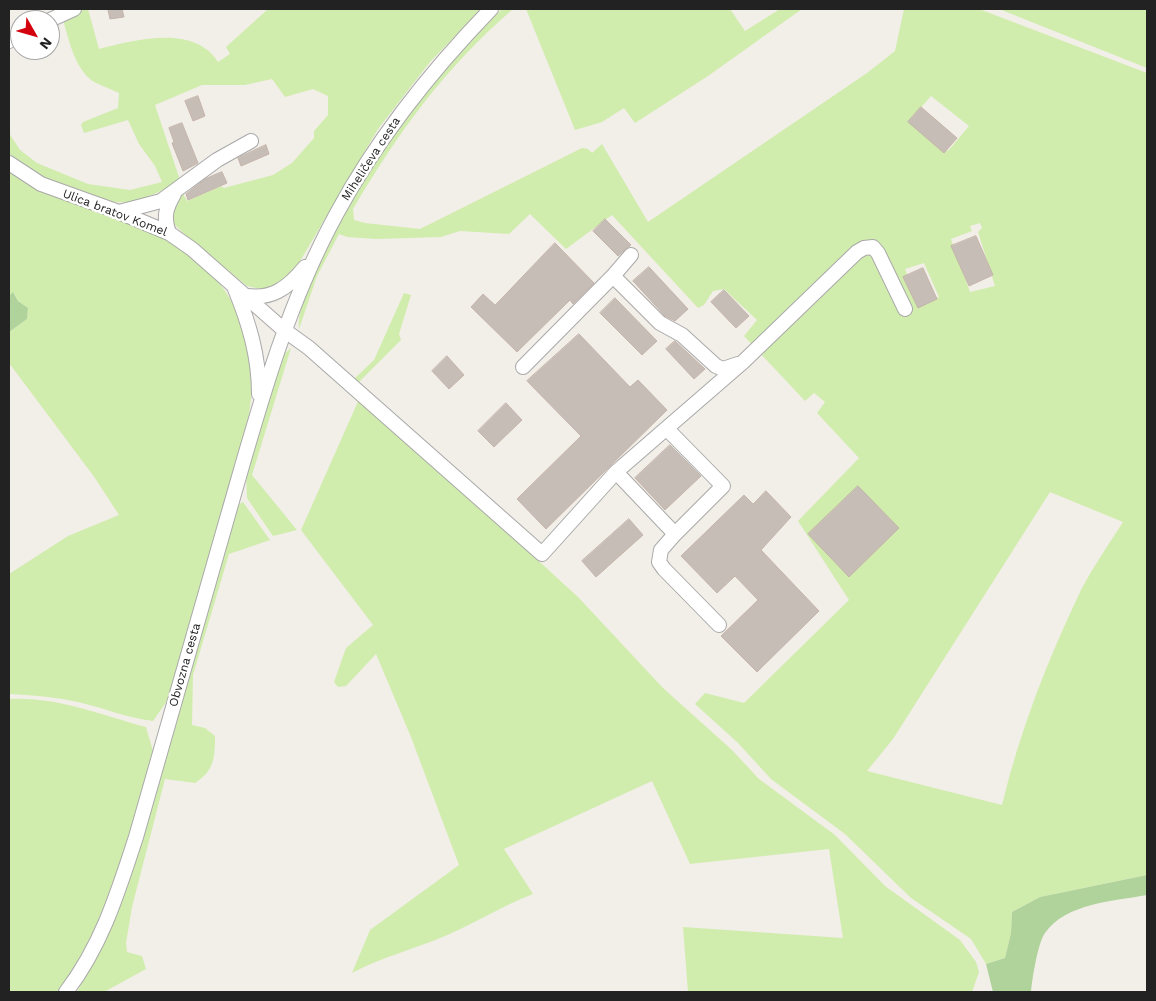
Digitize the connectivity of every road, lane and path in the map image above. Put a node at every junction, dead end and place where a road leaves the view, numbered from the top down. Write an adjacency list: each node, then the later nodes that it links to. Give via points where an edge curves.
1 (74, 9): 3 (street)
2 (491, 9): 9 (street, Miheličeva cesta, via 438,64 383,137)
3 (60, 15)
4 (251, 141): 6 (street, via 216,160)
5 (9, 163): 7 (street, Ulica bratov Komel, via 40,184)
6 (175, 193): 7 (street, via 161,201); 8 (street, via 165,212)
7 (119, 212): 8 (street, Ulica bratov Komel)
8 (169, 233): 12 (street, Ulica bratov Komel, via 204,258)
9 (315, 255): 12 (street, via 282,290 268,297 257,298); 14 (street, Miheličeva cesta)
10 (631, 255): 11 (street)
11 (612, 276): 15 (street, via 660,323 682,335 716,366 723,369); 16 (street)
12 (239, 290): 14 (street, Ulica bratov Komel); 17 (street, via 256,353)
13 (905, 309): 15 (street, via 878,253 872,248 864,248)
14 (284, 330): 17 (street, Obvozna cesta); 19 (street, Ulica bratov Komel, via 396,423 538,553 544,554)
15 (743, 362): 18 (street)
16 (523, 367)
17 (259, 405): 22 (street, Obvozna cesta, via 115,900 96,946)
18 (667, 429): 19 (street); 20 (street, via 723,486)
19 (616, 472): 20 (street)
20 (675, 534): 21 (street, via 661,550 659,562)
21 (719, 625)
22 (66, 992)

